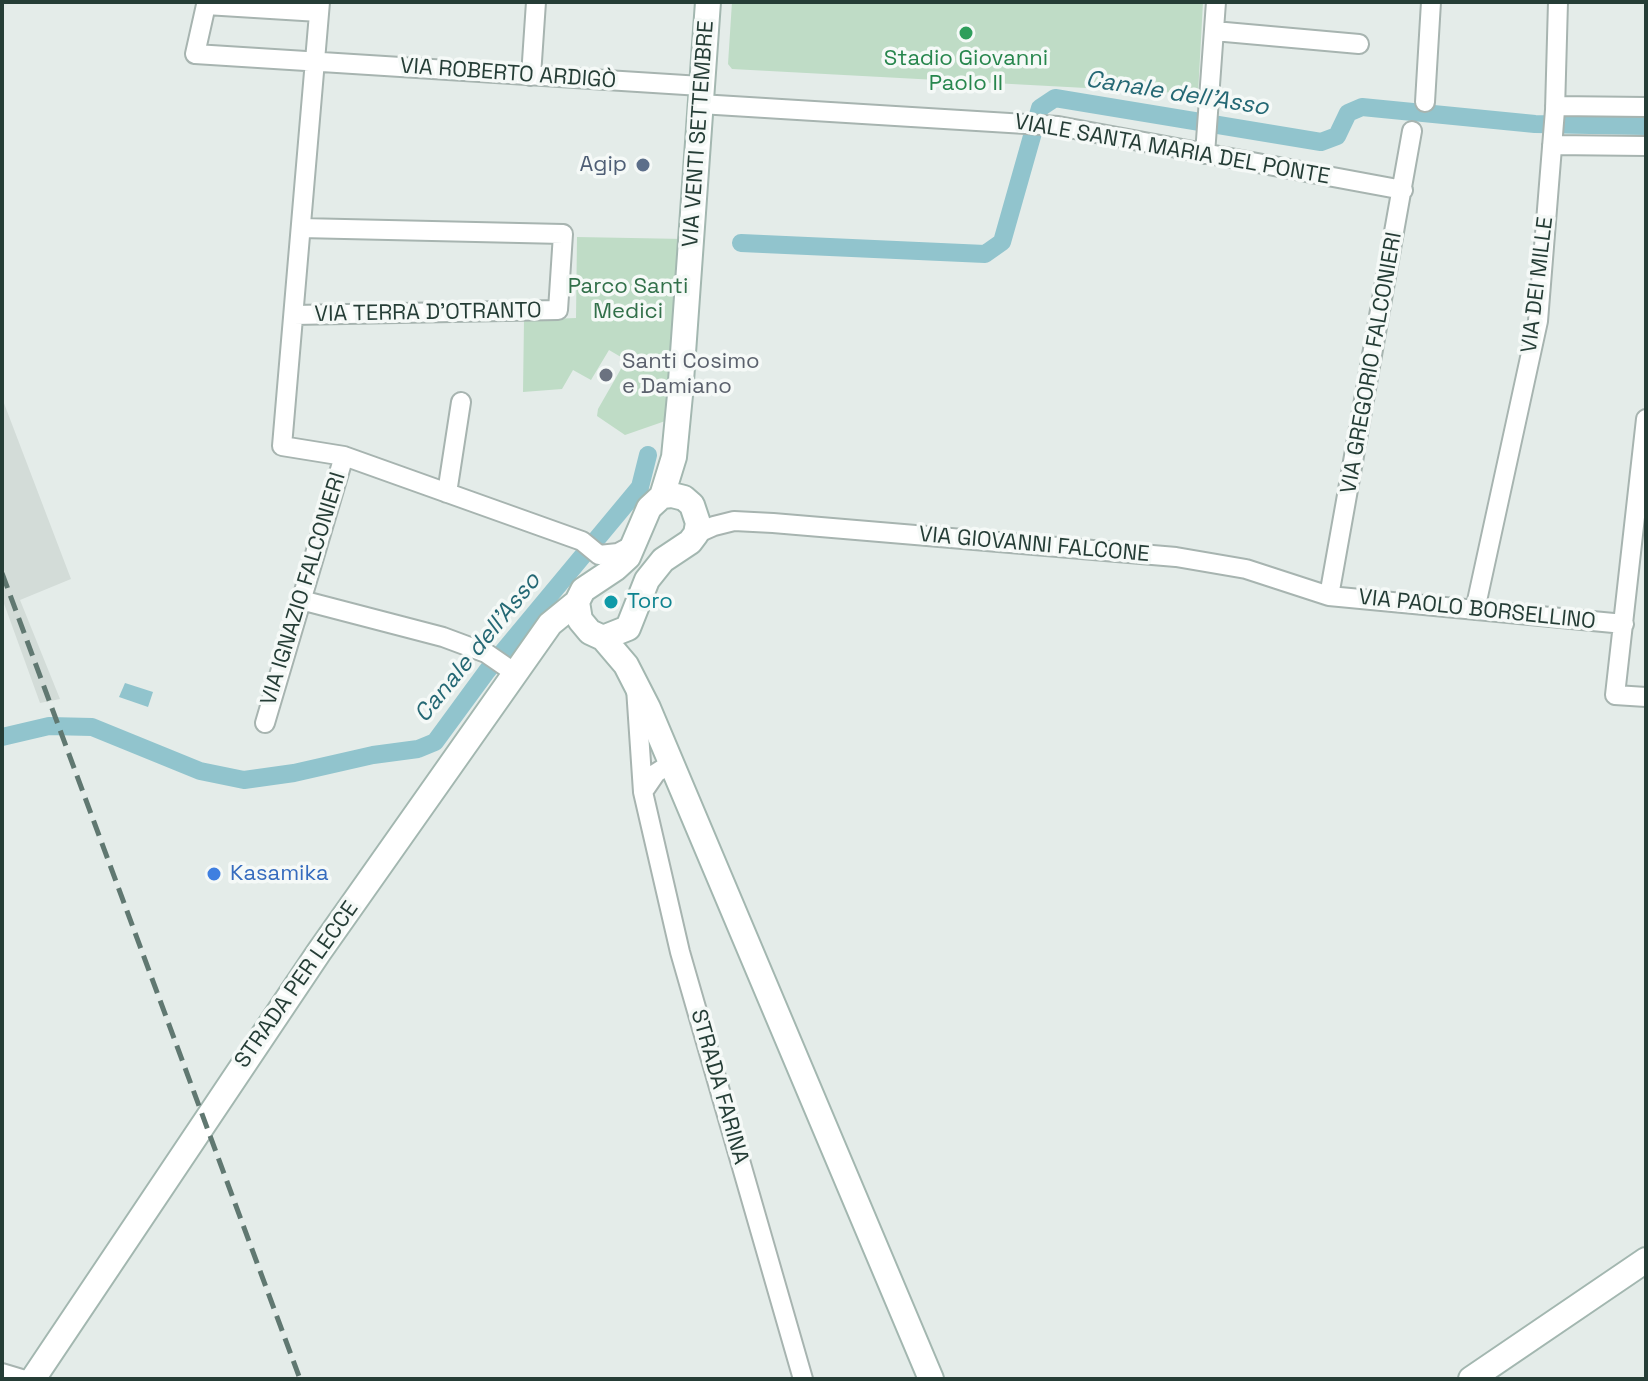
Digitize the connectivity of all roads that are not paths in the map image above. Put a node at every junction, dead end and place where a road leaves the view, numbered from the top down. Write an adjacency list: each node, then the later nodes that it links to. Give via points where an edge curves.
1 (536, 2): 10 (street)
2 (708, 2): 11 (main road, VIA VENTI SETTEMBRE)
3 (1216, 2): 7 (street)
4 (1431, 2): 12 (street)
5 (1558, 2): 14 (street, VIA DEI MILLE)
6 (319, 7): 9 (street); 9 (street, VIA ROBERTO ARDIGÒ, via 206,5 195,54)
7 (1214, 31): 8 (street); 18 (street)
8 (1359, 44)
9 (315, 62): 10 (street, VIA ROBERTO ARDIGÒ); 20 (street)
10 (531, 76): 11 (street, VIA ROBERTO ARDIGÒ)
11 (700, 95): 18 (street, VIALE SANTA MARIA DEL PONTE, via 1058,126); 26 (main road, VIA VENTI SETTEMBRE, via 674,457)
12 (1425, 102)
13 (1646, 107): 14 (street)
14 (1555, 108): 16 (street, VIA DEI MILLE)
15 (1412, 131): 19 (street, VIA GREGORIO FALCONIERI)
16 (1553, 141): 17 (street); 35 (street, VIA DEI MILLE, via 1538,321)
17 (1646, 146)
18 (1206, 147): 19 (street, VIALE SANTA MARIA DEL PONTE)
19 (1403, 190): 31 (street, VIA GREGORIO FALCONIERI)
20 (301, 228): 21 (street); 21 (street, VIA TERRA D'OTRANTO, via 563,234 558,310)
21 (294, 315): 24 (street, via 282,446)
22 (461, 402): 25 (street)
23 (1646, 419): 32 (street)
24 (344, 456): 25 (street); 33 (street, VIA IGNAZIO FALCONIERI)
25 (447, 493): 29 (street, via 582,541 599,555)
26 (679, 500): 27 (street, VIA GIOVANNI FALCONE); 28 (main road, via 698,523); 29 (main road, via 649,508)
27 (734, 521): 28 (street, VIA GIOVANNI FALCONE); 31 (street, VIA GIOVANNI FALCONE, via 1176,557 1246,569)
28 (696, 534): 37 (main road, via 647,580)
29 (635, 544): 34 (main road, STRADA PER LECCE, via 628,557 583,590)
30 (1646, 590): 32 (street)
31 (1329, 596): 35 (street, VIA PAOLO BORSELLINO)
32 (1628, 598): 36 (street)
33 (301, 600): 40 (street, via 443,637 486,653); 44 (street, VIA IGNAZIO FALCONIERI)
34 (577, 602): 38 (main road, via 580,620); 39 (main road, STRADA PER LECCE, via 550,624)
35 (1475, 610): 36 (street, VIA PAOLO BORSELLINO)
36 (1624, 624): 42 (street, via 1615,695)
37 (628, 628): 38 (main road); 43 (main road)
38 (596, 635): 39 (main road, via 559,634); 41 (main road, via 626,665)
39 (534, 649): 40 (main road, STRADA PER LECCE)
40 (510, 669): 50 (main road, STRADA PER LECCE)
41 (635, 686): 43 (main road); 46 (street, STRADA FARINA)
42 (1646, 697)
43 (648, 708): 45 (main road)
44 (265, 723)
45 (670, 764): 46 (street); 52 (main road)
46 (643, 792): 51 (street, STRADA FARINA, via 680,952)
47 (1646, 1260): 53 (main road)
48 (2, 1373): 49 (street)
49 (22, 1379)
50 (33, 1379)
51 (803, 1379)
52 (931, 1379)
53 (1471, 1379)

